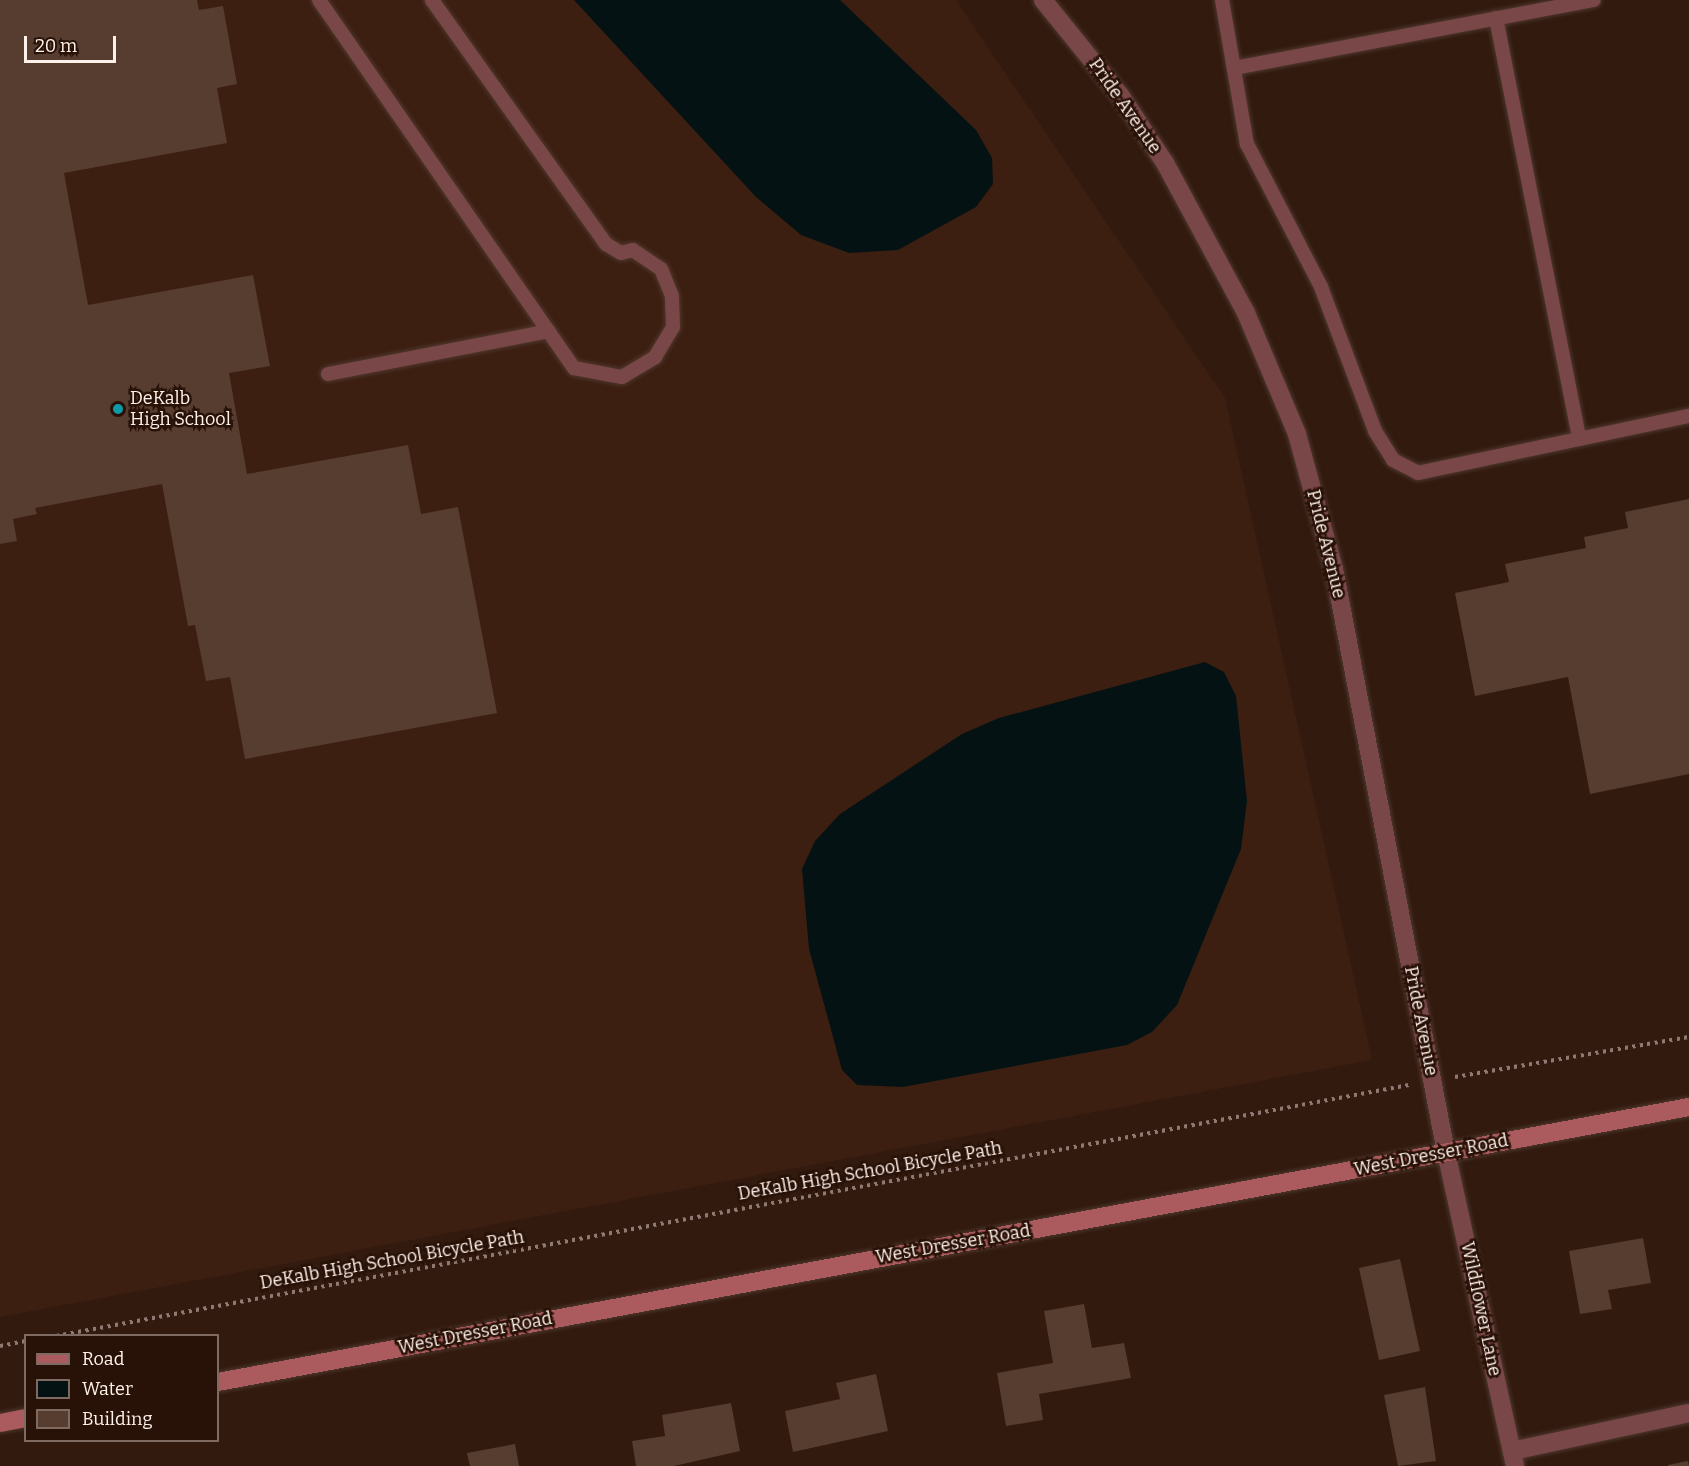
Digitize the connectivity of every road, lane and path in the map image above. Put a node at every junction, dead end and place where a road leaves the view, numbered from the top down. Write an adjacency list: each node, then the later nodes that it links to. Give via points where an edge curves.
1 (319, 0): 8 (lane)
2 (432, 0): 8 (lane, via 606,244 621,253 633,250 661,269 672,296 673,327 655,357 622,377 574,368)
3 (1222, 0): 7 (lane)
4 (1594, 0): 6 (lane)
5 (1051, 3): 13 (street, Pride Avenue, via 1166,163 1246,313 1298,434 1334,569)
6 (1496, 18): 7 (lane); 11 (lane)
7 (1234, 68): 11 (lane, via 1247,144 1321,287 1375,431 1393,460 1418,473)
8 (549, 331): 9 (lane)
9 (328, 374)
10 (1689, 416): 11 (lane)
11 (1579, 439)
12 (1689, 1037): 13 (path, DeKalb High School Bicycle Path)
13 (1432, 1081): 15 (street, Pride Avenue); 16 (path, DeKalb High School Bicycle Path)
14 (1689, 1107): 15 (street, West Dresser Road)
15 (1446, 1152): 19 (street, West Dresser Road); 23 (street, Wildflower Lane)
16 (61, 1334)
17 (24, 1341): 18 (path)
18 (0, 1346)
19 (219, 1382)
20 (1689, 1413): 23 (street)
21 (24, 1418): 22 (street)
22 (0, 1423)
23 (1513, 1459)

